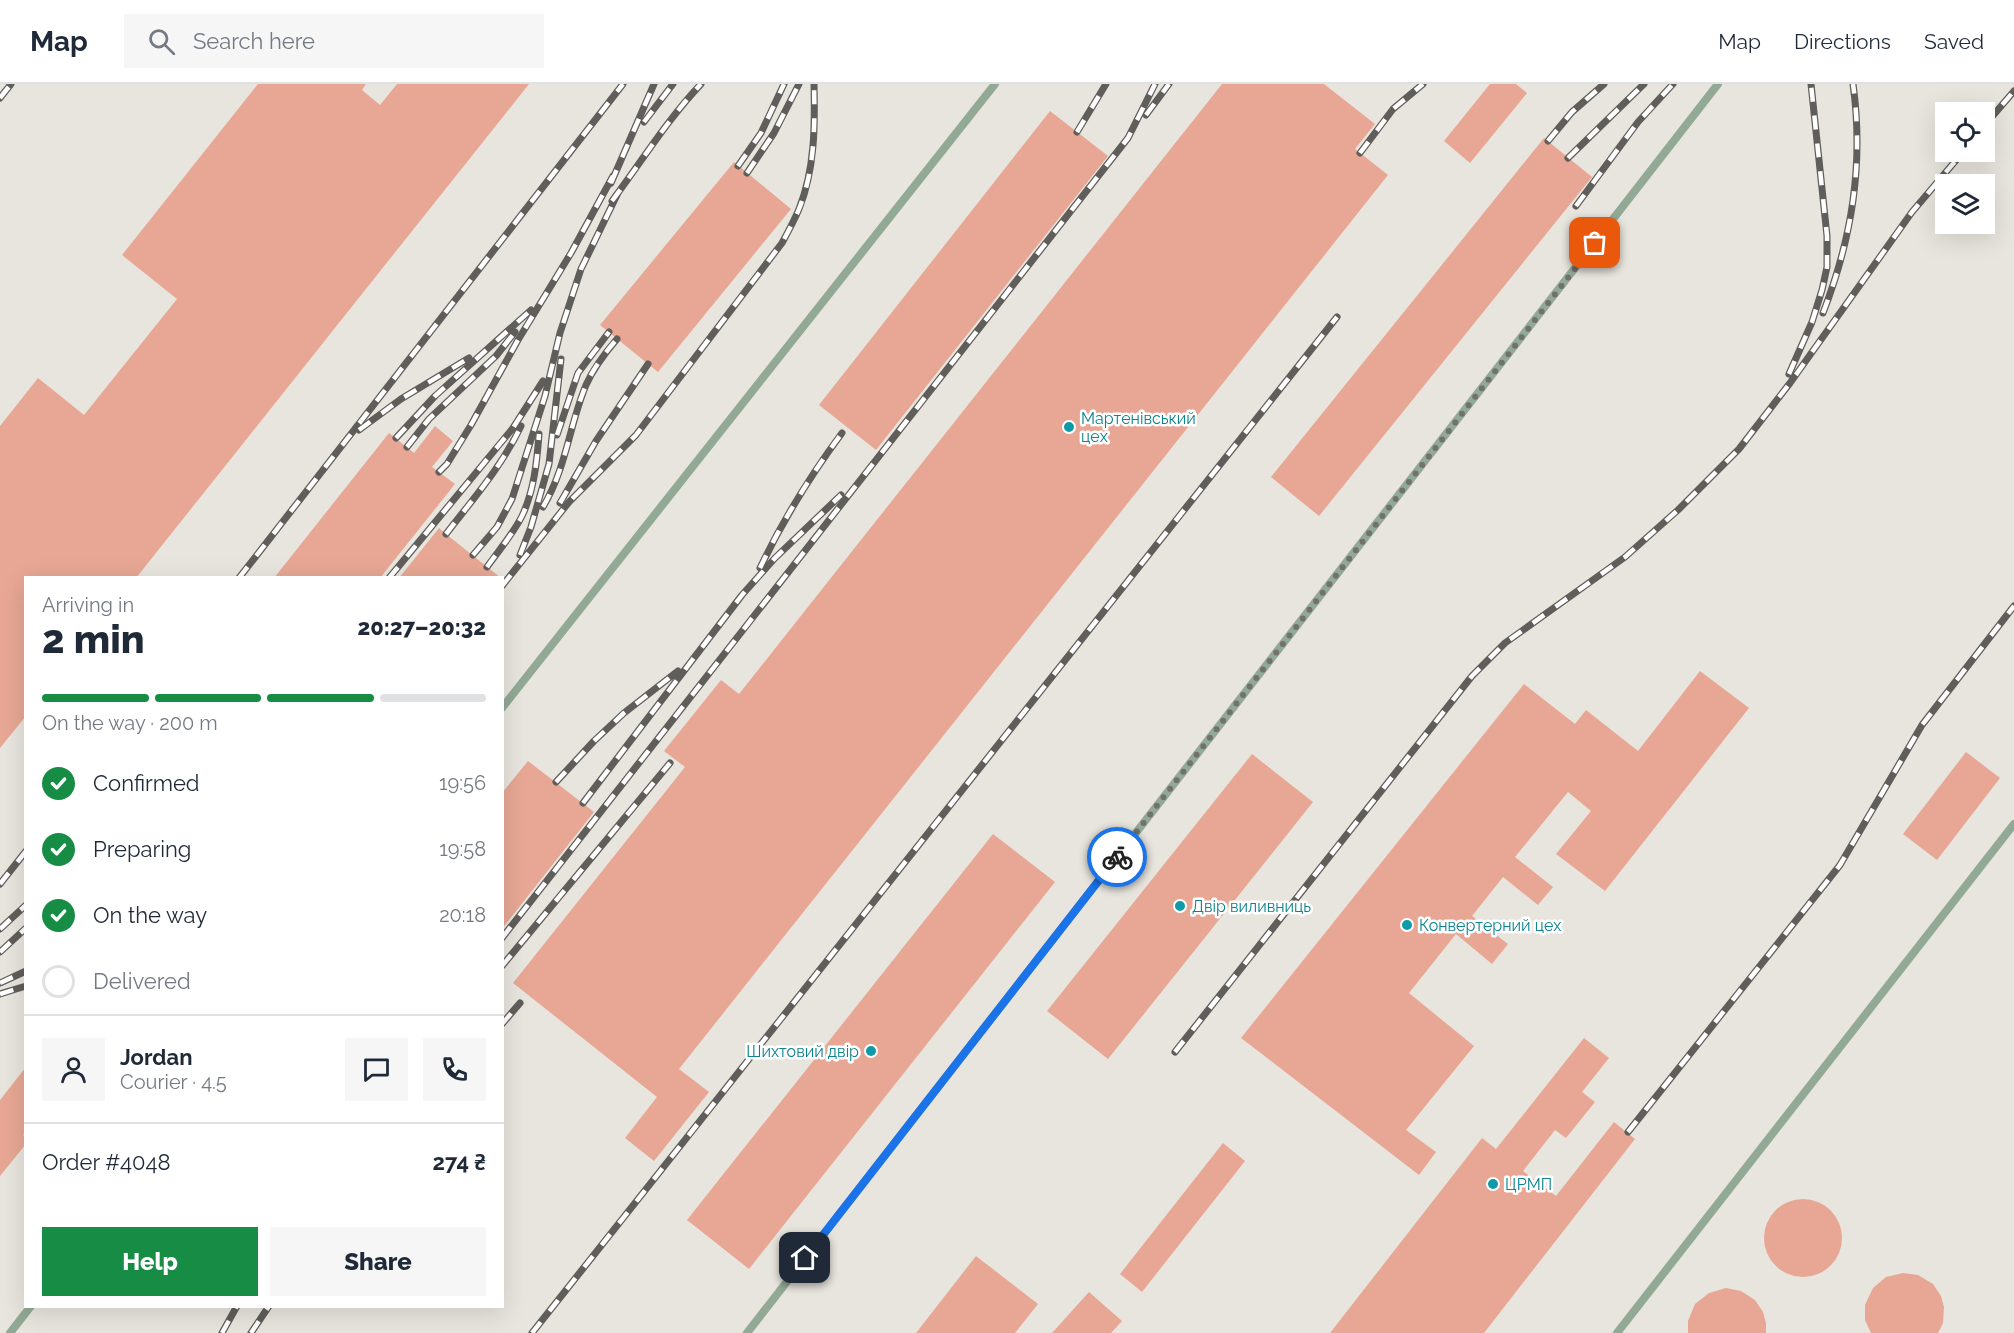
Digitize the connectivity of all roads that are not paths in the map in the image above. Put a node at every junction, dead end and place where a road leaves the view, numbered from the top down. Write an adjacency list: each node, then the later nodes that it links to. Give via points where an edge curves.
1 (995, 84): 3 (lane)
2 (1718, 84): 7 (lane)
3 (504, 705)
4 (2014, 824): 8 (lane)
5 (29, 1308): 6 (lane)
6 (10, 1333)
7 (747, 1333)
8 (1617, 1333)

